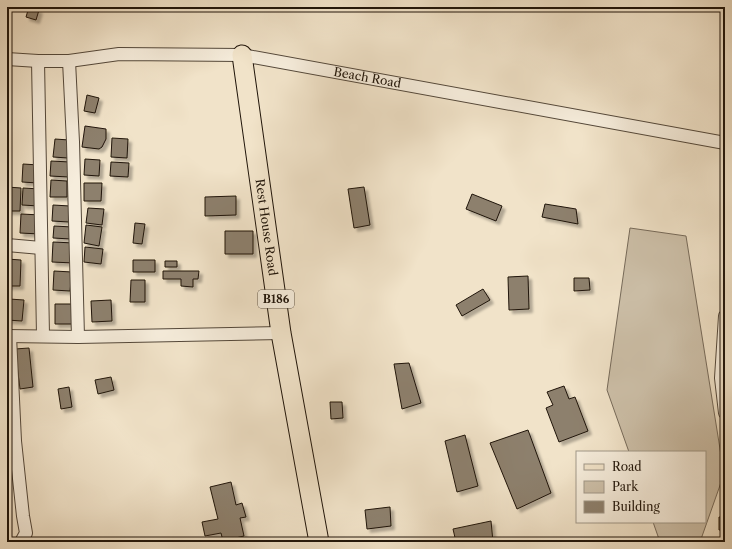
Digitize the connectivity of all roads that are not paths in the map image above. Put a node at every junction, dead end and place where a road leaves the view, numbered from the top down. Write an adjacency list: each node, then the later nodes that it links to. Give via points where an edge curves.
1 (242, 55): 4 (street, Beach Road, via 119,54); 5 (street, Beach Road); 9 (main road, Rest House Road / B186)
2 (7, 59): 3 (street, Beach Road)
3 (38, 61): 4 (street, Beach Road); 7 (street)
4 (69, 61): 12 (street)
5 (725, 143)
6 (7, 245): 7 (street)
7 (41, 248): 10 (street)
8 (725, 316): 13 (street)
9 (281, 333): 12 (street); 16 (main road, Rest House Road / B186)
10 (43, 335): 11 (street); 12 (street)
11 (8, 336): 15 (street, via 15,441 26,533)
12 (78, 337)
13 (723, 378): 14 (street)
14 (725, 413)
15 (22, 542)
16 (319, 542)

